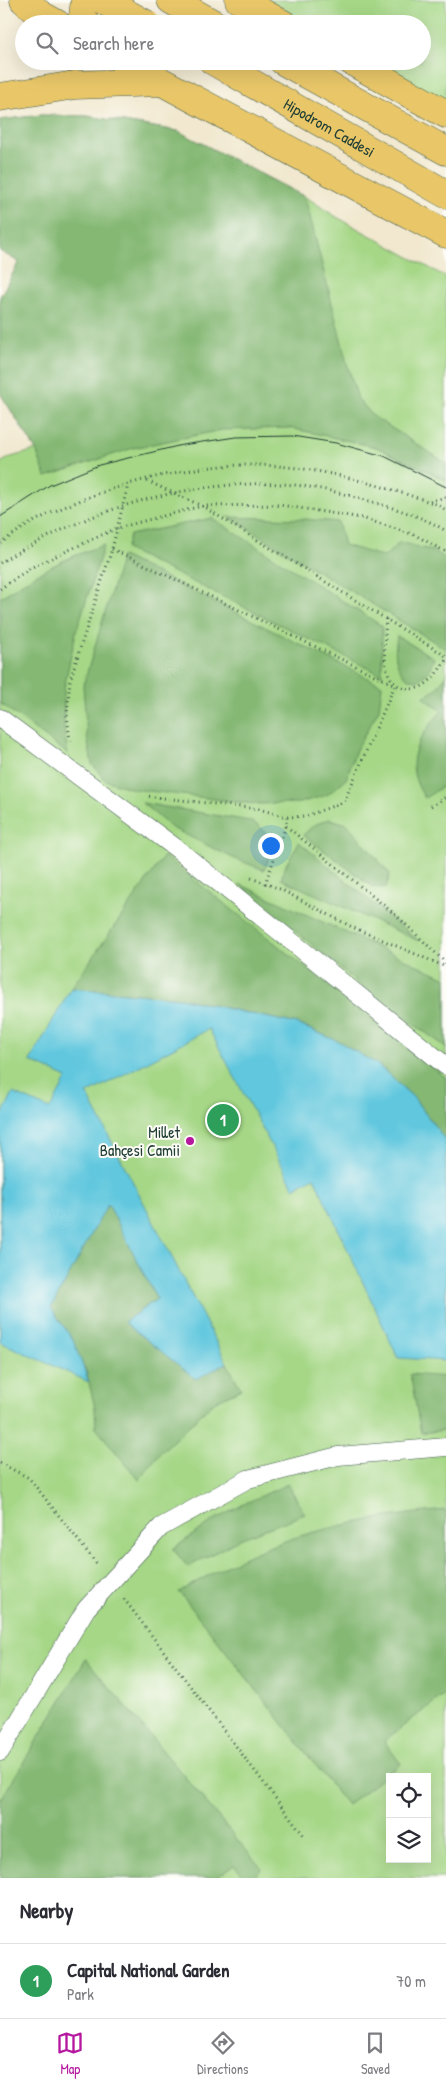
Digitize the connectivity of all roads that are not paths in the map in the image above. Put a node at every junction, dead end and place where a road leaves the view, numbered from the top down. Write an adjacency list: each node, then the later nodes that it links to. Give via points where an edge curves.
1 (24, 0): 6 (main road)
2 (85, 0): 7 (main road)
3 (102, 0): 8 (main road, bridge)
4 (171, 0): 9 (main road)
5 (239, 0): 10 (main road)
6 (43, 15)
7 (83, 15)
8 (130, 15)
9 (198, 15)
10 (266, 15)
11 (139, 70): 15 (main road)
12 (228, 70): 19 (main road, Hipodrom Caddesi)
13 (298, 70): 18 (main road)
14 (367, 70): 17 (main road)
15 (160, 82): 16 (main road, via 75,85); 20 (main road)
16 (0, 97)
17 (446, 114)
18 (446, 151)
19 (446, 194)
20 (446, 234)
21 (0, 718): 22 (street, via 176,848)
22 (446, 1066)
23 (446, 1447): 24 (street, via 338,1456 248,1479 160,1528 86,1609)
24 (0, 1752)

